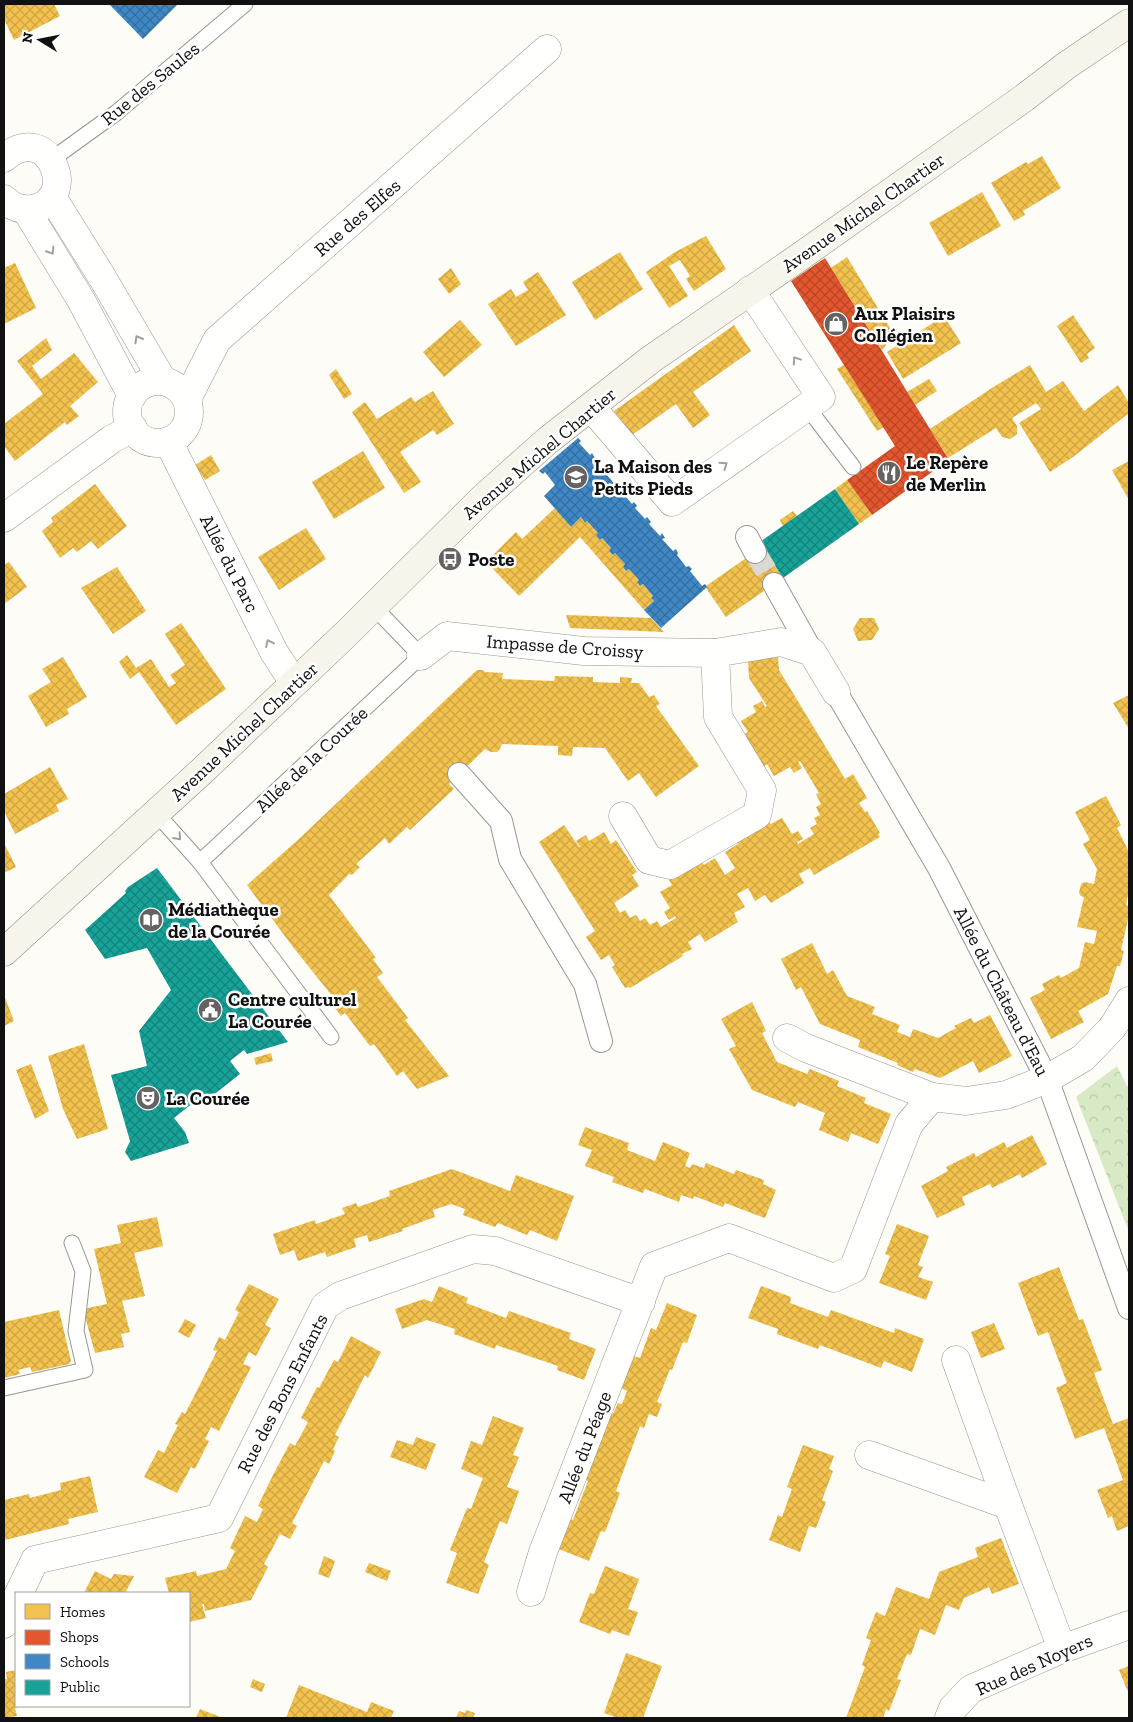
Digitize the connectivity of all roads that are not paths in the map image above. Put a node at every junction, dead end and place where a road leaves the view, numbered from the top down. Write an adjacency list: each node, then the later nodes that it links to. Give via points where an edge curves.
1 (245, 4): 5 (lane, Rue des Saules, via 116,113)
2 (1129, 23): 8 (main road, Avenue Michel Chartier)
3 (547, 49): 11 (street, Rue des Elfes, via 217,340)
4 (6, 151): 5 (street, via 38,149)
5 (52, 161): 6 (street, via 58,179)
6 (52, 197): 7 (street, via 36,208); 9 (street, one-way to 6)
7 (15, 204): 10 (street, one-way to 10, via 81,300)
8 (750, 290): 12 (main road, Avenue Michel Chartier, via 650,360); 13 (street, one-way to 8, via 821,397)
9 (163, 382): 10 (street, via 146,384); 11 (street, via 172,384)
10 (132, 396): 14 (street, via 128,412)
11 (187, 399): 15 (street, via 188,420 177,437)
12 (591, 407): 13 (street, one-way to 13, via 672,502); 19 (main road, Avenue Michel Chartier, via 482,499)
13 (807, 407): 16 (lane)
14 (133, 428): 15 (street, via 148,441); 17 (street, via 112,439)
15 (168, 442): 23 (street, Allée du Parc, one-way to 15, via 274,652)
16 (853, 466)
17 (4, 518)
18 (774, 584): 20 (street)
19 (374, 607): 22 (lane); 23 (main road, Avenue Michel Chartier)
20 (812, 652): 21 (street, Impasse de Croissy, via 782,642); 24 (street)
21 (715, 653): 22 (street, Impasse de Croissy, via 584,651 447,636); 27 (street, via 718,717 762,790 757,815 670,865 649,860)
22 (421, 656): 28 (lane, Allée de la Courée)
23 (294, 683): 26 (main road, Avenue Michel Chartier)
24 (836, 692): 34 (street, Allée du Château d'Eau, via 939,868)
25 (459, 774): 33 (street, via 501,821 510,858 585,984)
26 (156, 813): 28 (lane, one-way to 28); 29 (main road, Avenue Michel Chartier)
27 (623, 816)
28 (200, 862): 31 (lane)
29 (4, 952)
30 (1129, 1002): 34 (street, via 1112,1028 1083,1058)
31 (331, 1037)
32 (787, 1038): 35 (street)
33 (601, 1042)
34 (1047, 1080): 35 (street, via 1006,1095 966,1101); 38 (street, Allée du Château d'Eau)
35 (932, 1097): 37 (street, via 909,1124 853,1269 834,1278 729,1238 654,1266)
36 (72, 1243): 40 (lane, via 83,1271 76,1331 85,1370)
37 (641, 1302): 43 (street, Rue des Bons Enfants, via 495,1251 473,1249 340,1296 325,1306 219,1518 35,1560); 44 (street, Allée du Péage, via 543,1552)
38 (1129, 1308)
39 (956, 1360): 42 (street)
40 (4, 1388)
41 (869, 1455): 42 (street)
42 (1008, 1505): 48 (street)
43 (19, 1592)
44 (531, 1592)
45 (15, 1601): 46 (street)
46 (4, 1624)
47 (1129, 1625): 48 (street, Rue des Noyers)
48 (1062, 1649): 49 (street, Rue des Noyers, via 971,1689 953,1708)
49 (949, 1718)

